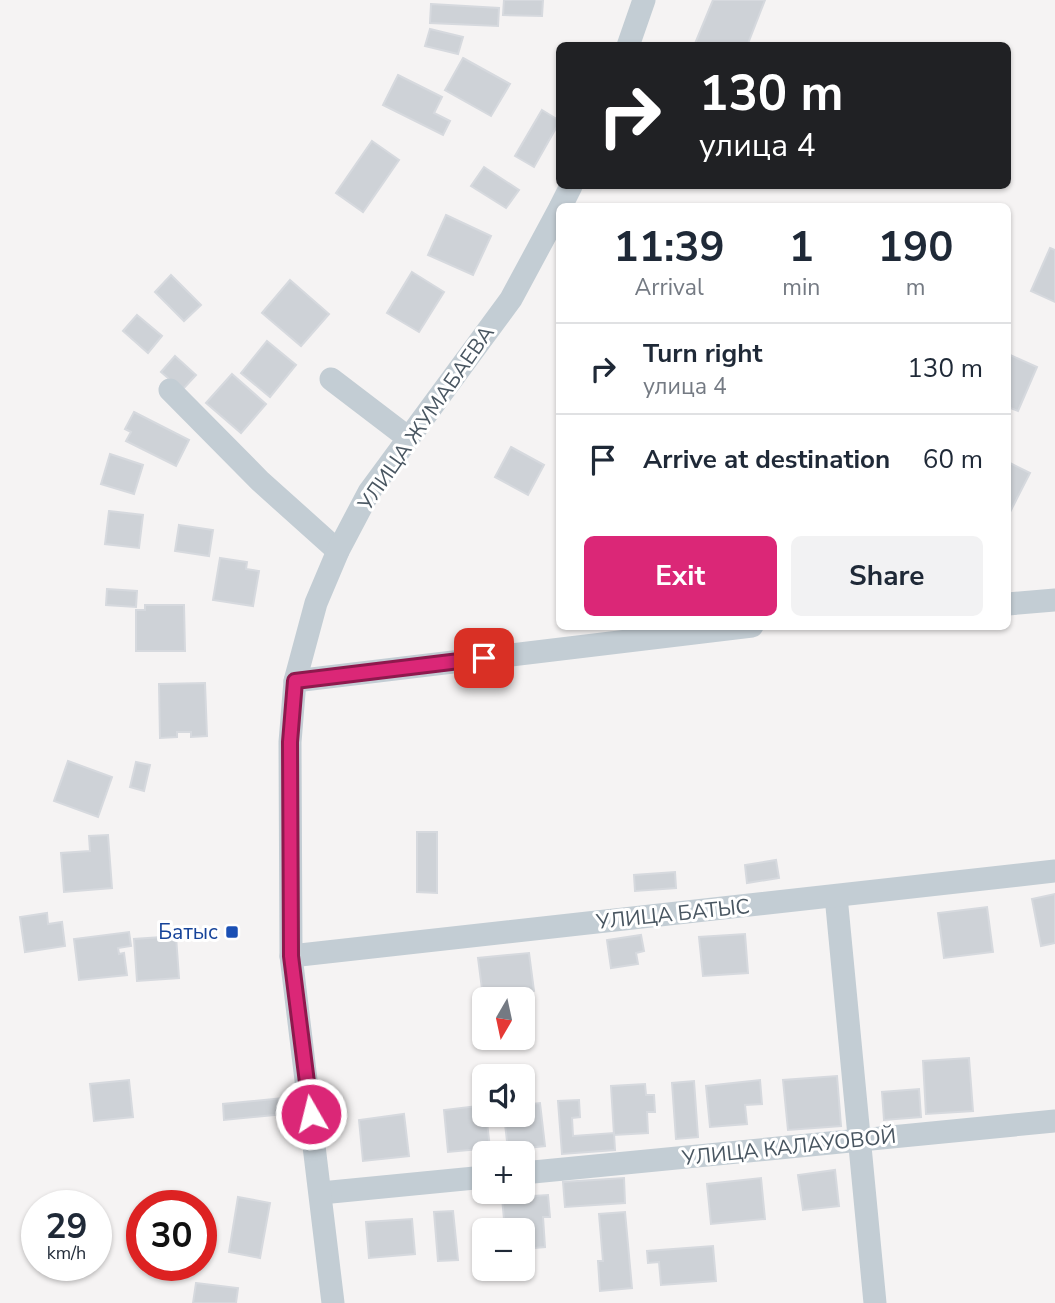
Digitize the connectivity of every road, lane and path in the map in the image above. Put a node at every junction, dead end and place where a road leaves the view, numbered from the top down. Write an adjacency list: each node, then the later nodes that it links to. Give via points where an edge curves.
1 (644, 0): 2 (street)
2 (629, 42)
3 (556, 215): 6 (street, УЛИЦА ЖУМАБАЕВА, via 511,299)
4 (331, 379): 6 (street)
5 (170, 390): 7 (street)
6 (407, 438): 7 (street, УЛИЦА ЖУМАБАЕВА, via 369,492)
7 (338, 551): 11 (street, УЛИЦА ЖУМАБАЕВА, via 316,603)
8 (1055, 600): 9 (street)
9 (1011, 604)
10 (719, 630): 11 (street)
11 (295, 681): 14 (street, УЛИЦА ЖУМАБАЕВА, via 290,742)
12 (1055, 871): 13 (street, УЛИЦА БАТЫС)
13 (836, 896): 14 (street, УЛИЦА БАТЫС); 16 (street)
14 (291, 956): 19 (street, УЛИЦА ЖУМАБАЕВА)
15 (1055, 1121): 16 (street, УЛИЦА КАЛАУОВОЙ)
16 (860, 1140): 17 (street, УЛИЦА КАЛАУОВОЙ); 21 (street)
17 (535, 1172)
18 (472, 1178): 19 (street)
19 (321, 1193): 20 (street, УЛИЦА ЖУМАБАЕВА)
20 (333, 1303)
21 (875, 1303)

